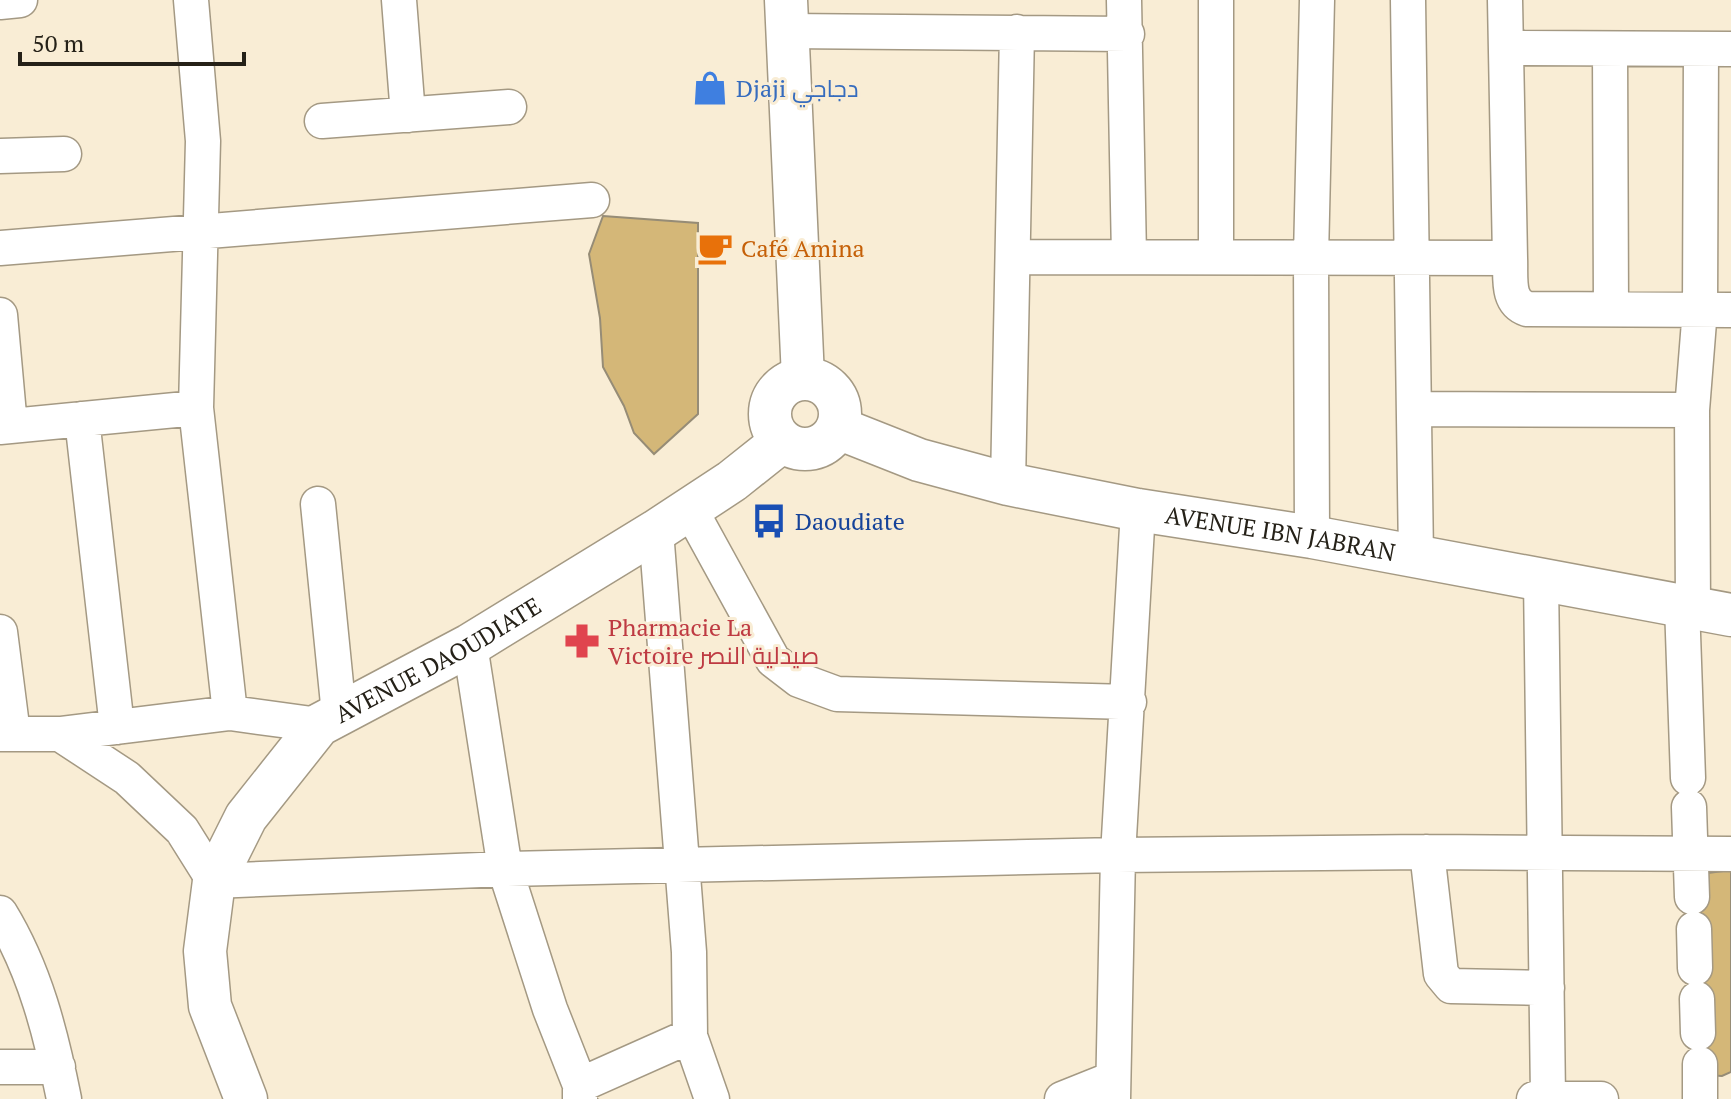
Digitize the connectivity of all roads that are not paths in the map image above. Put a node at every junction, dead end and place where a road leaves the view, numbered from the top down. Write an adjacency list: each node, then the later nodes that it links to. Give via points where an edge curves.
1 (20, 0): 9 (street)
2 (191, 0): 22 (street, via 203,141)
3 (399, 0): 17 (street)
4 (1124, 0): 12 (street)
5 (1216, 0): 26 (street)
6 (1317, 0): 27 (street)
7 (1408, 0): 28 (street)
8 (1505, 0): 13 (street)
9 (0, 2)
10 (786, 16): 11 (street); 33 (street)
11 (1017, 32): 12 (street); 25 (street)
12 (1127, 34): 24 (street)
13 (1506, 48): 14 (street); 29 (street)
14 (1610, 49): 15 (street); 30 (street)
15 (1716, 49): 31 (street)
16 (509, 107): 17 (street)
17 (408, 115): 18 (street)
18 (322, 121)
19 (64, 154): 20 (street)
20 (0, 156)
21 (592, 200): 22 (street)
22 (200, 234): 23 (street); 34 (street)
23 (0, 248)
24 (1129, 256): 25 (street); 26 (street)
25 (1013, 257): 41 (street)
26 (1216, 257): 27 (street)
27 (1311, 257): 28 (street); 45 (street)
28 (1412, 257): 29 (street); 35 (street)
29 (1510, 258): 30 (street, via 1517,306)
30 (1611, 309): 31 (street)
31 (1716, 310): 36 (street)
32 (0, 315): 38 (street)
33 (803, 378): 39 (street, via 829,388 837,400); 40 (street, via 786,383 774,395 771,428)
34 (196, 408): 37 (street); 52 (street)
35 (1414, 409): 36 (street); 46 (street)
36 (1692, 410): 48 (street)
37 (82, 419): 38 (street); 54 (street)
38 (5, 426)
39 (838, 428): 40 (street, via 813,449 796,450); 41 (street, AVENUE IBN JABRAN, via 919,460)
40 (781, 442): 44 (street, AVENUE DAOUDIATE)
41 (1008, 484): 43 (street, AVENUE IBN JABRAN)
42 (318, 504): 53 (street)
43 (1138, 510): 45 (street, AVENUE IBN JABRAN); 51 (street)
44 (673, 520): 50 (street, AVENUE DAOUDIATE); 51 (street, via 773,660 799,680 837,694); 62 (street)
45 (1312, 537): 46 (street, AVENUE IBN JABRAN)
46 (1416, 557): 47 (street, AVENUE IBN JABRAN)
47 (1541, 579): 48 (street, AVENUE IBN JABRAN); 58 (street)
48 (1702, 609): 59 (street, via 1689,792)
49 (0, 632): 55 (street)
50 (470, 645): 53 (street, AVENUE DAOUDIATE); 63 (street)
51 (1129, 702): 61 (street)
52 (230, 713): 53 (street); 54 (street)
53 (329, 720): 64 (street, AVENUE DAOUDIATE, via 246,817)
54 (117, 727): 56 (street)
55 (6, 734): 56 (street)
56 (60, 734): 64 (street, via 127,778 182,830)
57 (1427, 852): 58 (street); 61 (street); 66 (street, via 1441,974 1451,986)
58 (1545, 853): 59 (street); 66 (street)
59 (1691, 853): 60 (street); 77 (street)
60 (1731, 854)
61 (1118, 855): 62 (street); 70 (street)
62 (681, 865): 63 (street); 67 (street)
63 (505, 869): 64 (street); 71 (street)
64 (214, 881): 73 (street, AVENUE DAOUDIATE, via 205,951 210,1006)
65 (0, 913): 69 (street, via 43,1005)
66 (1547, 988): 72 (street)
67 (690, 1036): 71 (street); 74 (street)
68 (0, 1067): 69 (street)
69 (61, 1083)
70 (1113, 1089): 75 (street)
71 (580, 1092)
72 (1541, 1098): 76 (street)
73 (246, 1099)
74 (712, 1099)
75 (1062, 1099)
76 (1601, 1099)
77 (1700, 1099)

